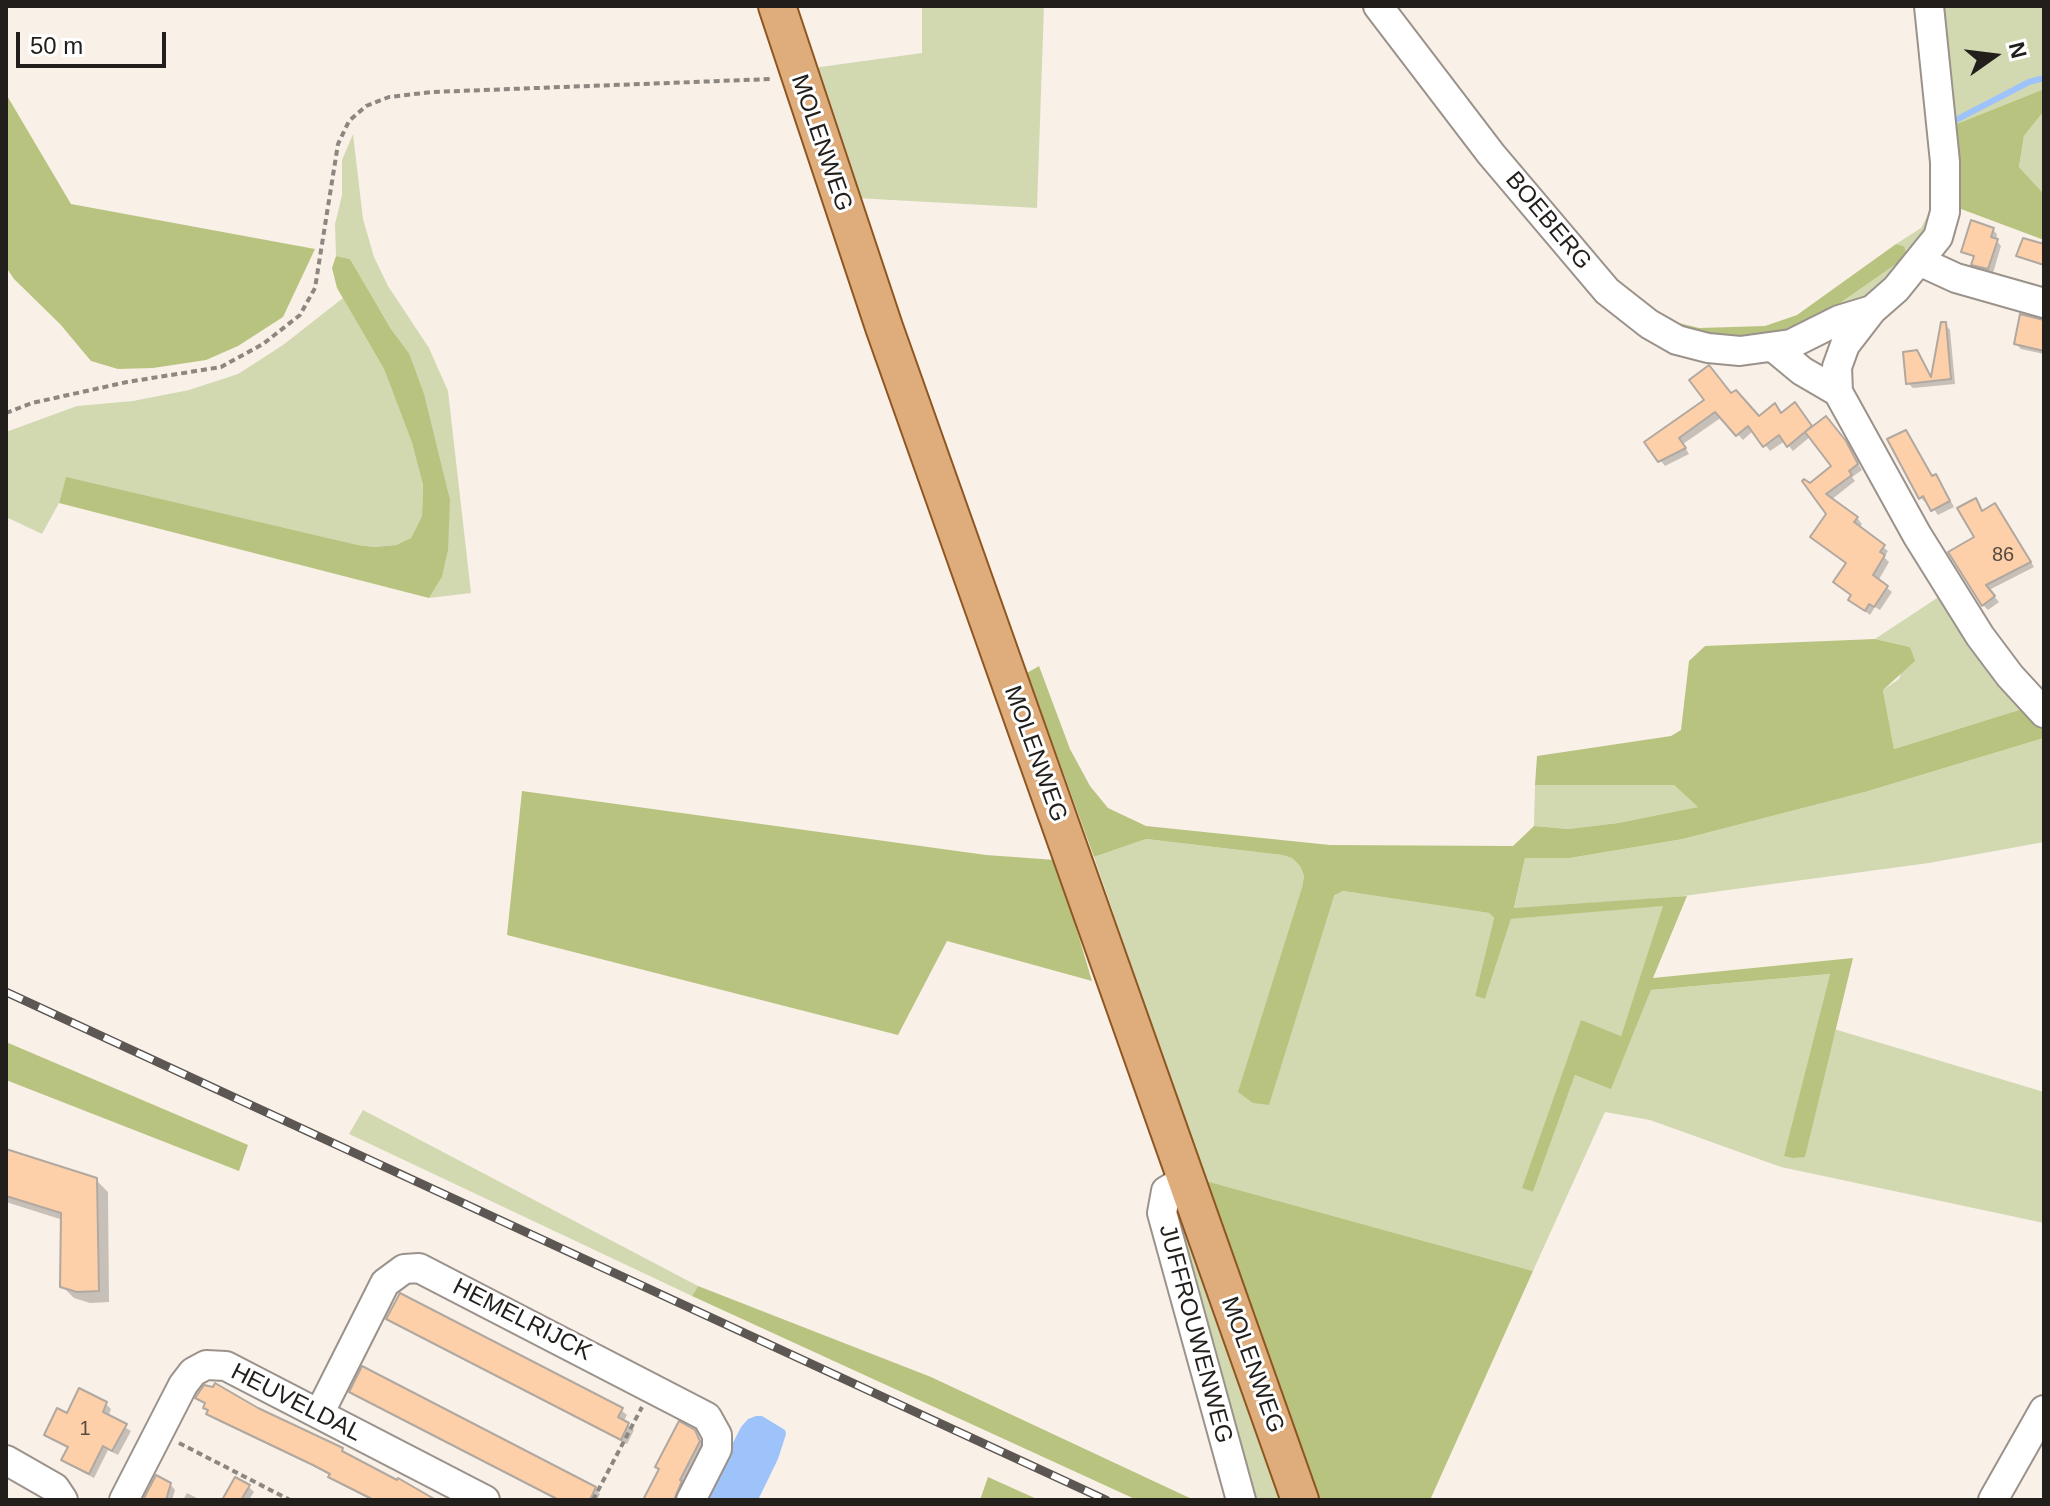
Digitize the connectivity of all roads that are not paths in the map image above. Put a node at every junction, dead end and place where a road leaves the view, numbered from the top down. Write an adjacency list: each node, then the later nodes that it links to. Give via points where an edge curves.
1 (777, 6): 10 (main road, MOLENWEG, via 889,342)
2 (1378, 6): 7 (street, BOEBERG, via 1491,154 1627,308 1677,340 1740,351)
3 (1929, 6): 4 (street, BOEBERG, via 1945,212 1938,237)
4 (1919, 261): 5 (street, via 1956,278); 6 (street, BOEBERG)
5 (2044, 303)
6 (1872, 310): 7 (street, BOEBERG); 8 (street, BOEBERG, via 1845,345 1837,367)
7 (1773, 347): 8 (street)
8 (1838, 392): 9 (street, via 1980,636)
9 (2044, 713)
10 (1186, 1179): 18 (street, JUFFROUWENWEG, via 1166,1191 1162,1213); 19 (main road, MOLENWEG)
11 (2044, 1410): 20 (street)
12 (319, 1414): 15 (street, HEUVELDAL, via 226,1366 206,1365 183,1385); 16 (street, HEUVELDAL); 17 (street, HEMELRIJCK, via 385,1283 411,1267 707,1417 715,1427 717,1449)
13 (6, 1460): 14 (street, via 55,1488)
14 (63, 1500)
15 (124, 1500)
16 (485, 1500)
17 (691, 1500)
18 (1241, 1500)
19 (1300, 1500)
20 (1993, 1500)

